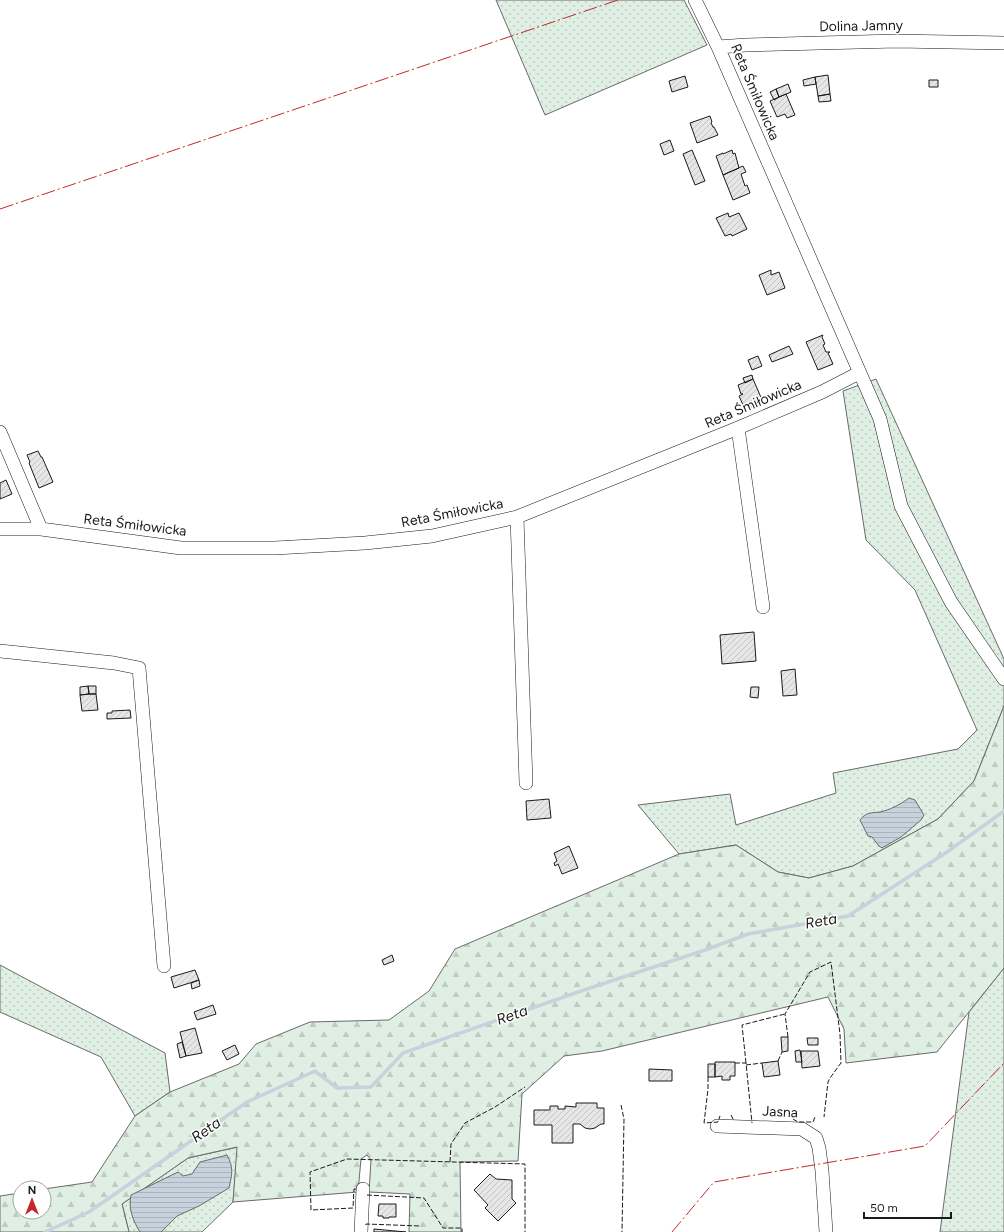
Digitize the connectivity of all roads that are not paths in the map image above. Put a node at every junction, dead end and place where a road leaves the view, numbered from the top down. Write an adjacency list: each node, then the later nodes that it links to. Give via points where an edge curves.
1 (695, 0): 3 (street, Reta Śmiłowicka)
2 (1004, 43): 3 (street, Dolina Jamny, via 897,41 746,44)
3 (718, 47): 4 (street, Reta Śmiłowicka)
4 (859, 373): 5 (street, Reta Śmiłowicka); 12 (street, Reta Śmiłowicka, via 880,419 901,506 951,602)
5 (738, 428): 7 (street, Reta Śmiłowicka); 10 (street)
6 (0, 432): 9 (street)
7 (517, 516): 9 (street, Reta Śmiłowicka, via 432,536 275,548 181,548); 13 (street)
8 (0, 529): 9 (street, Reta Śmiłowicka)
9 (41, 529)
10 (763, 607)
11 (0, 651): 14 (street, via 139,668)
12 (1004, 679)
13 (526, 783)
14 (164, 966)
15 (717, 1126): 18 (street, Jasna, via 802,1129 816,1138 822,1171)
16 (363, 1189): 17 (street)
17 (361, 1232)
18 (826, 1232)

